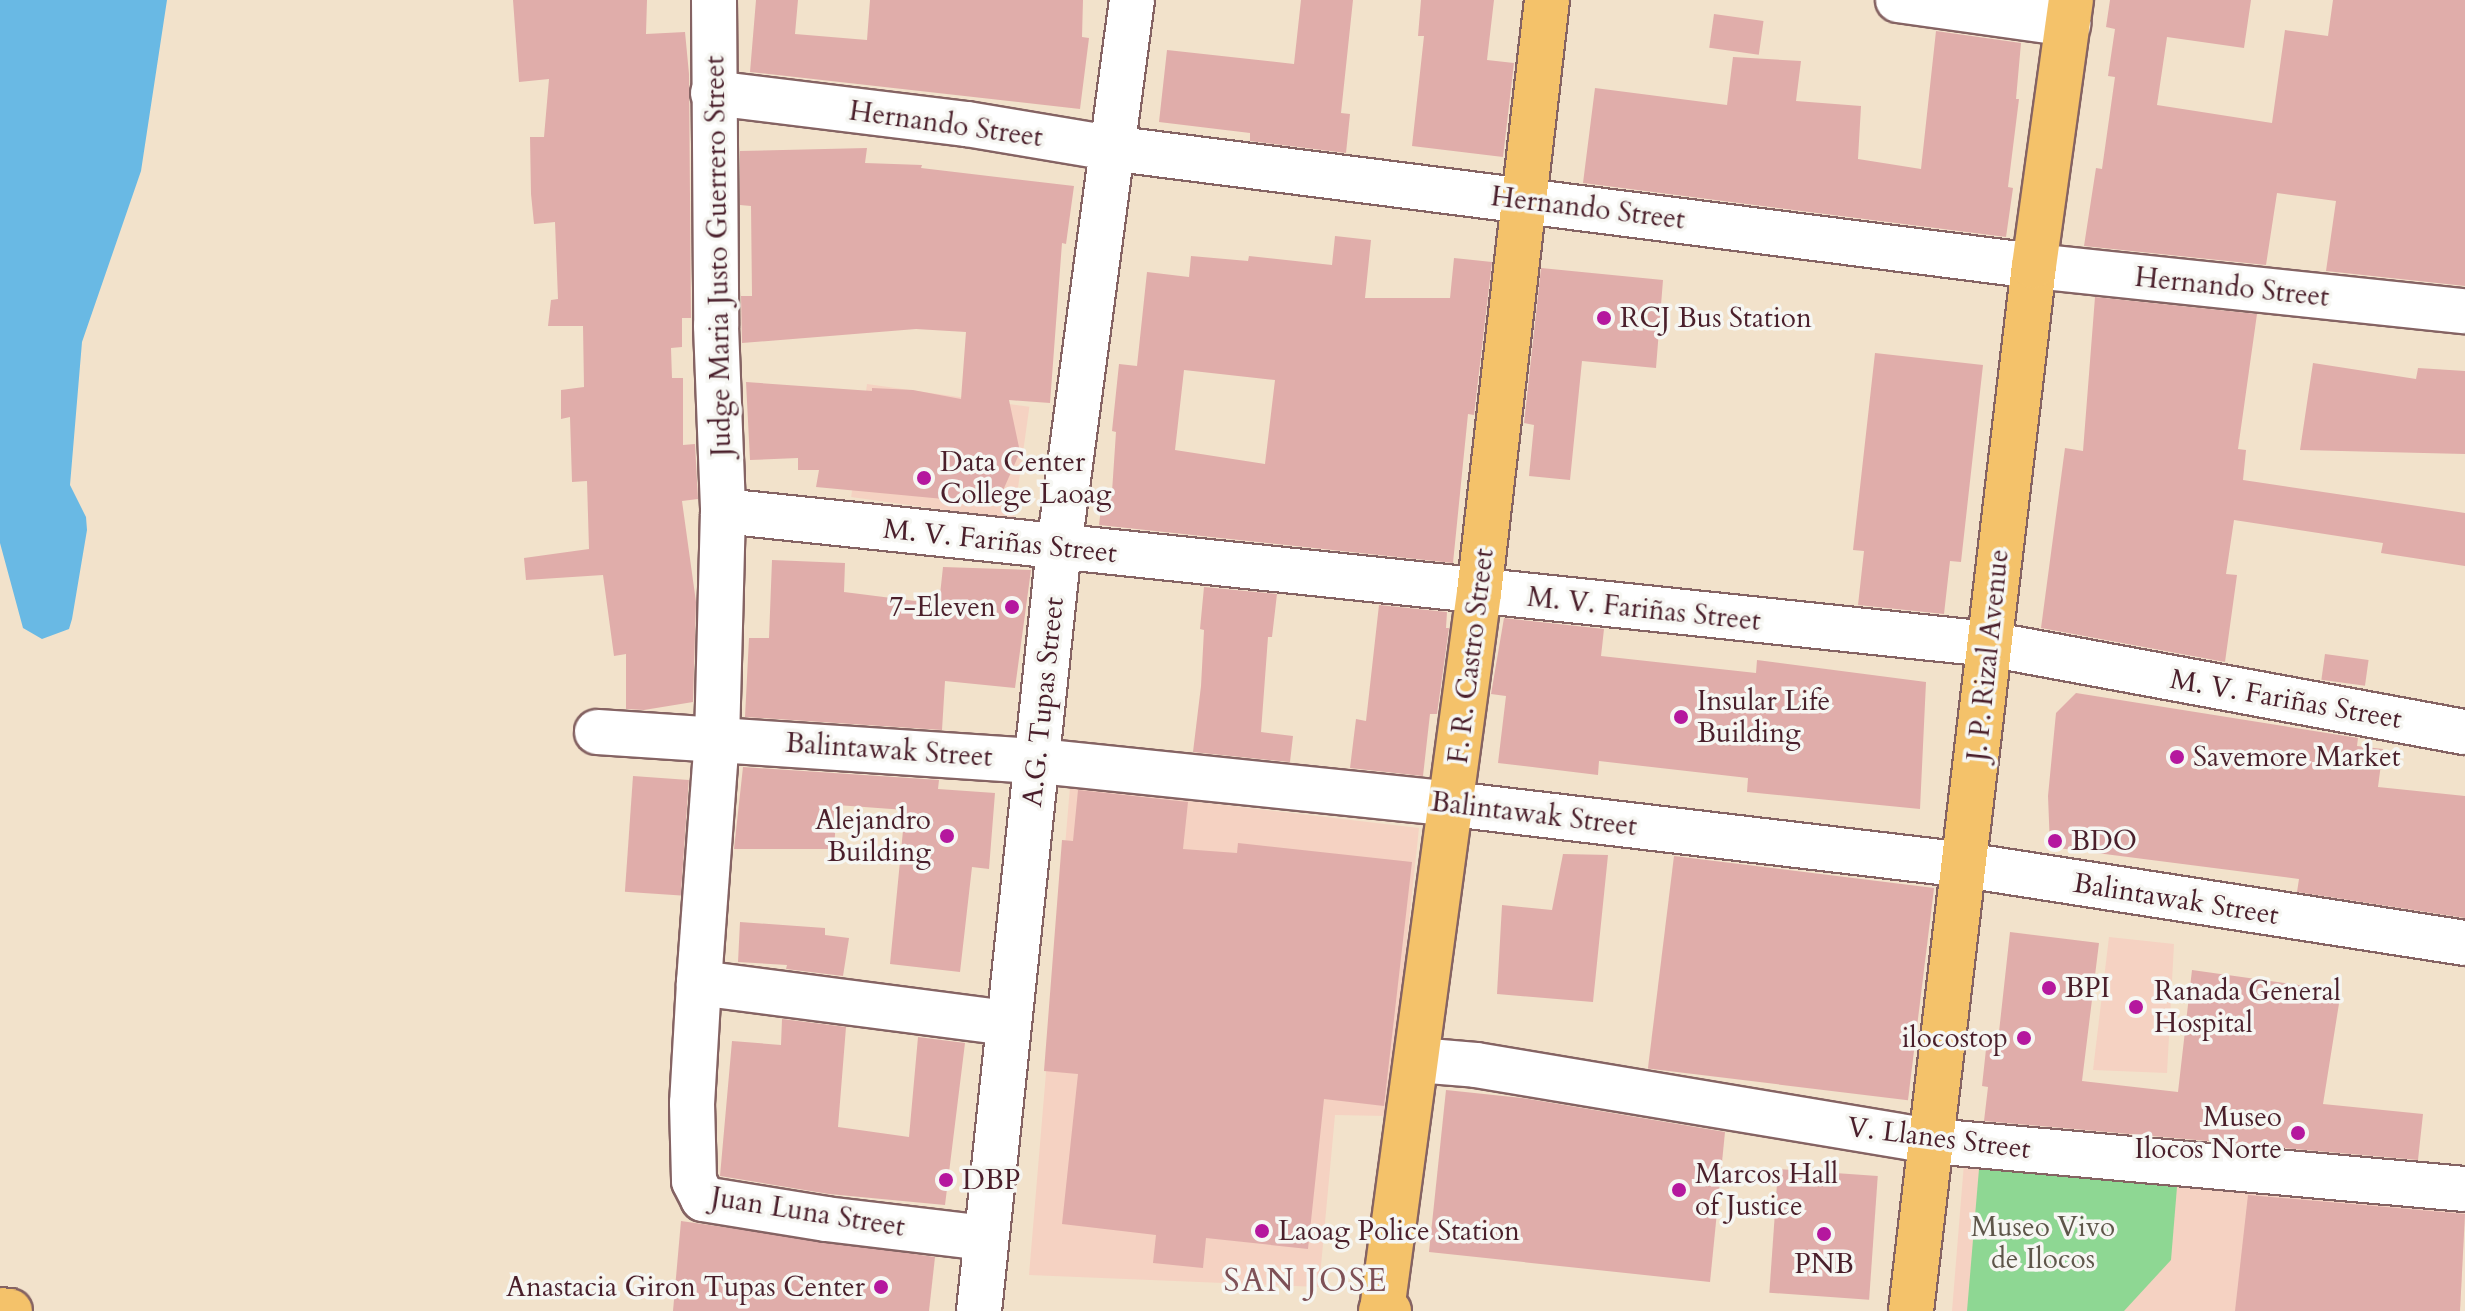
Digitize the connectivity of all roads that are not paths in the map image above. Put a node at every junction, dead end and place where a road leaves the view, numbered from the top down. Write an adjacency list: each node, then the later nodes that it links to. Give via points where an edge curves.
1 (714, 0): 6 (street, Judge Maria Justo Guerrero Street)
2 (1132, 0): 7 (street, A.G. Tupas Street)
3 (1547, 0): 8 (main road, F. R. Castro Street)
4 (1898, 0): 5 (street)
5 (2069, 12): 9 (main road, J. P. Rizal Avenue)
6 (713, 93): 7 (street, Hernando Street, via 967,124); 11 (street, Judge Maria Justo Guerrero Street)
7 (1110, 148): 8 (street, Hernando Street); 12 (street, A.G. Tupas Street)
8 (1526, 200): 9 (street, Hernando Street); 13 (main road, F. R. Castro Street)
9 (2034, 266): 10 (street, Hernando Street); 14 (main road, J. P. Rizal Avenue)
10 (2465, 311)
11 (723, 511): 12 (street, M. V. Fariñas Street); 17 (street, Judge Maria Justo Guerrero Street)
12 (1059, 547): 13 (street, M. V. Fariñas Street); 18 (street, A.G. Tupas Street)
13 (1479, 593): 14 (street, M. V. Fariñas Street); 19 (main road, F. R. Castro Street)
14 (1989, 644): 16 (street, M. V. Fariñas Street); 20 (main road, J. P. Rizal Avenue)
15 (597, 732): 17 (street, Balintawak Street)
16 (2465, 732)
17 (717, 737): 18 (street, Balintawak Street); 22 (street, Judge Maria Justo Guerrero Street)
18 (1038, 761): 19 (street, Balintawak Street); 23 (street, A.G. Tupas Street)
19 (1452, 804): 20 (street, Balintawak Street); 24 (main road, F. R. Castro Street)
20 (1965, 865): 21 (street, Balintawak Street); 25 (main road, J. P. Rizal Avenue)
21 (2465, 943)
22 (699, 983): 23 (street); 27 (street, Juan Luna Street, via 692,1103 694,1181 703,1199)
23 (1008, 1023): 27 (street, A.G. Tupas Street)
24 (1417, 1060): 25 (street, V. Llanes Street, via 1476,1065); 31 (main road, F. R. Castro Street)
25 (1932, 1141): 26 (street, V. Llanes Street); 33 (main road, J. P. Rizal Avenue)
26 (2465, 1189)
27 (986, 1238): 30 (street, A.G. Tupas Street)
28 (0, 1310): 29 (main road)
29 (10, 1311)
30 (979, 1311)
31 (1382, 1311): 32 (main road)
32 (1389, 1311)
33 (1911, 1311)

